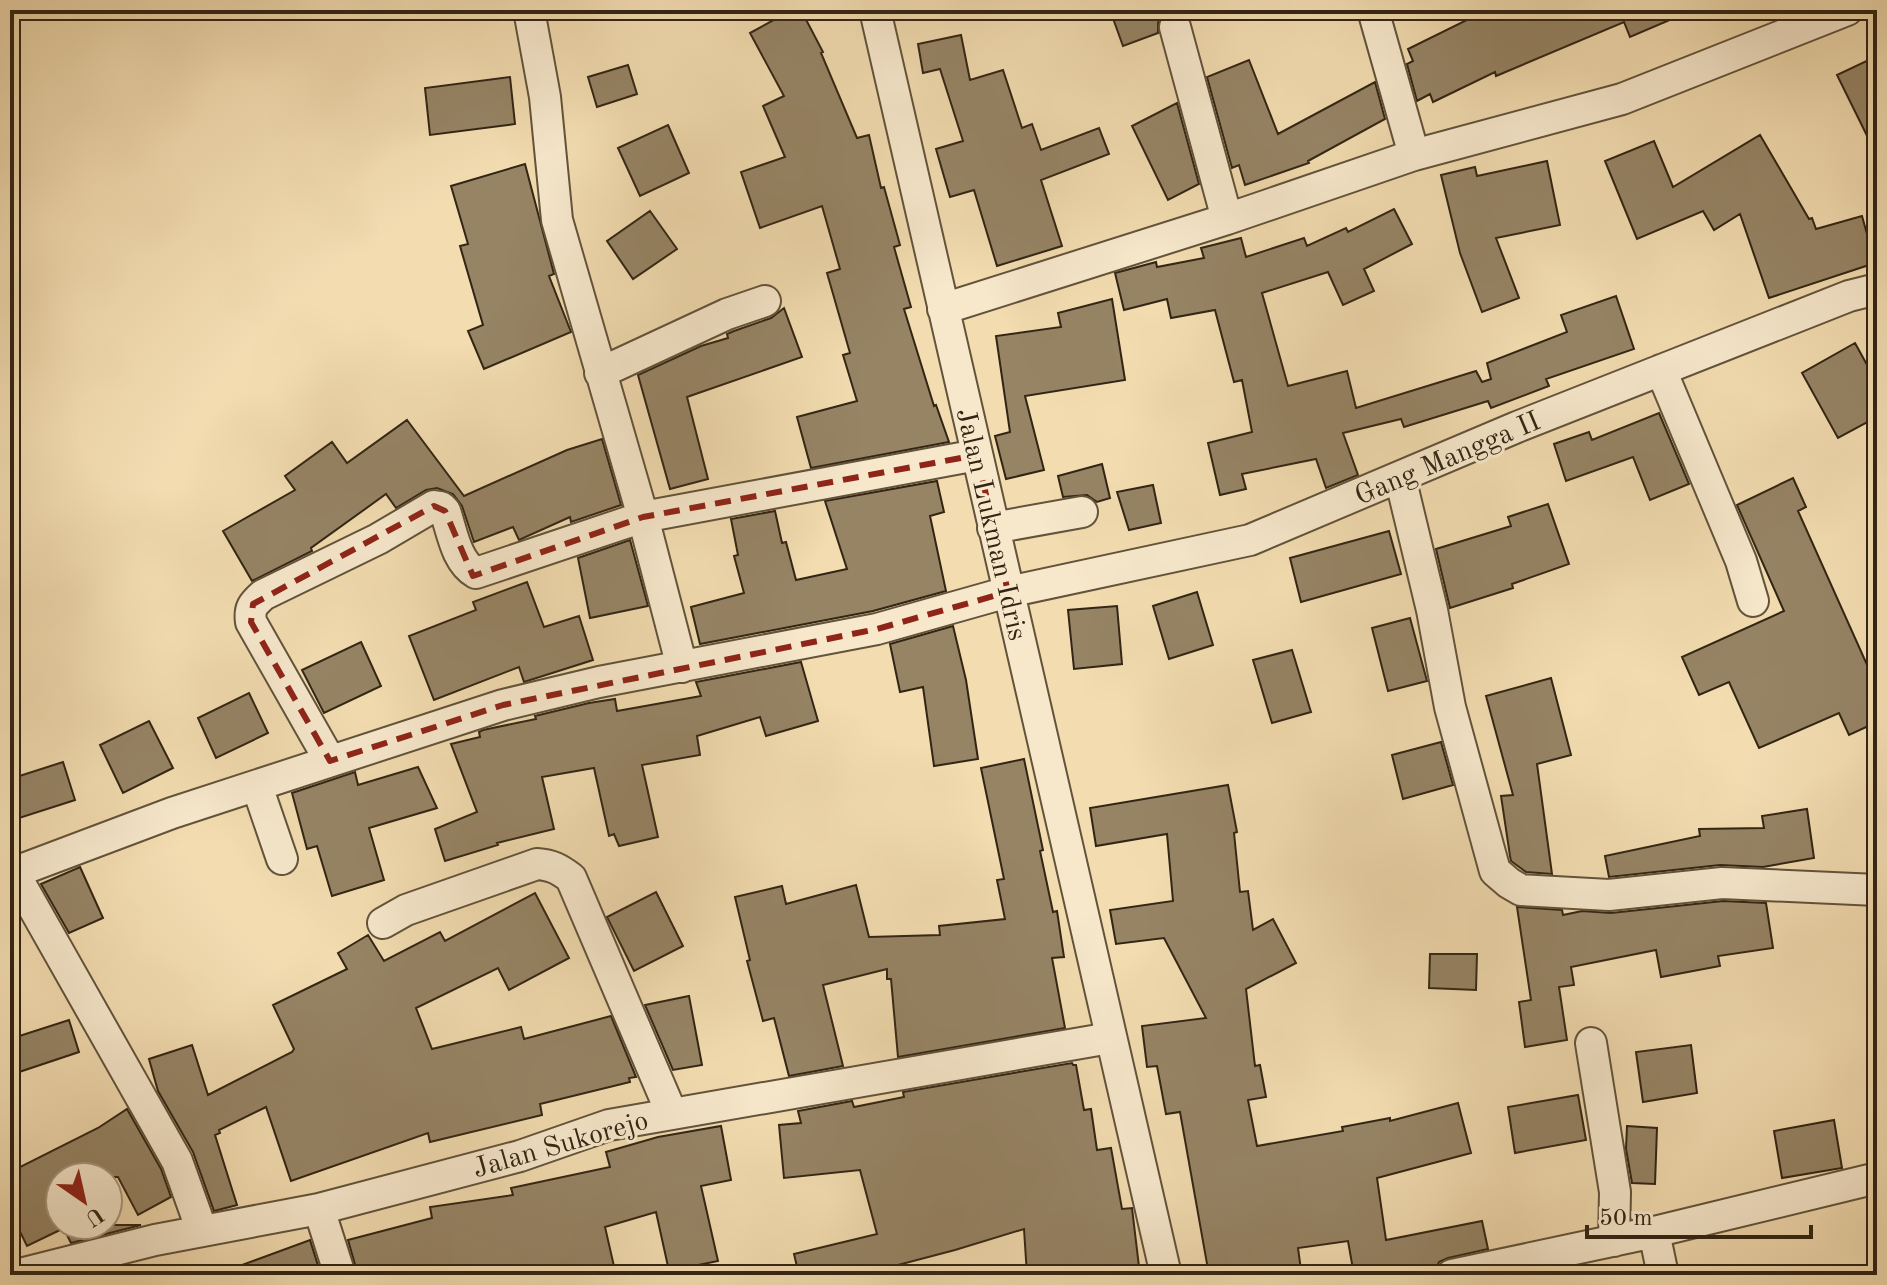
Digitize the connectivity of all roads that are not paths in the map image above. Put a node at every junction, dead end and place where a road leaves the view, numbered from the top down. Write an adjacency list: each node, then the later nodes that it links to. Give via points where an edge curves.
1 (529, 10): 12 (street, via 545,97 557,220)
2 (875, 10): 10 (street, Jalan Lukman Idris)
3 (1373, 10): 6 (street)
4 (1847, 10): 6 (street, via 1622,99)
5 (1175, 27): 7 (street)
6 (1414, 155): 7 (street)
7 (1227, 219): 10 (street)
8 (1877, 289): 11 (street, Gang Mangga II)
9 (765, 301): 12 (street)
10 (943, 309): 13 (street, Jalan Lukman Idris)
11 (1661, 370): 14 (street, Gang Mangga II); 19 (street)
12 (600, 373): 16 (street)
13 (977, 455): 16 (street); 17 (street, Jalan Lukman Idris)
14 (1400, 477): 18 (street, Gang Mangga II, via 1250,540); 25 (street, via 1458,736 1495,871 1521,890 1609,895 1722,883)
15 (1082, 512): 17 (street)
16 (643, 517): 20 (street); 21 (street, via 476,573 458,551 445,511 434,506 263,595 253,604 251,622)
17 (993, 528): 18 (street, Jalan Lukman Idris)
18 (1008, 592): 20 (street, Gang Mangga II, via 877,629); 27 (street, Jalan Lukman Idris)
19 (1753, 601)
20 (682, 667): 21 (street, Gang Mangga II, via 503,705)
21 (330, 761): 22 (street, Gang Mangga II)
22 (257, 786): 23 (street); 24 (street, Gang Mangga II)
23 (282, 859)
24 (12, 873): 32 (street, via 177,1161)
25 (1877, 890)
26 (383, 923): 29 (street, via 537,864 552,865 571,878)
27 (1110, 1038): 29 (street, Jalan Sukorejo); 37 (street, Jalan Lukman Idris)
28 (1591, 1043): 34 (street, via 1615,1192)
29 (671, 1112): 31 (street, Jalan Sukorejo)
30 (1877, 1178): 33 (street)
31 (319, 1209): 32 (street, Jalan Sukorejo); 36 (street)
32 (202, 1231): 35 (street, Jalan Sukorejo)
33 (1654, 1232): 34 (street); 39 (street)
34 (1614, 1241): 38 (street)
35 (20, 1275)
36 (340, 1275)
37 (1166, 1275)
38 (1454, 1275)
39 (1663, 1275)

